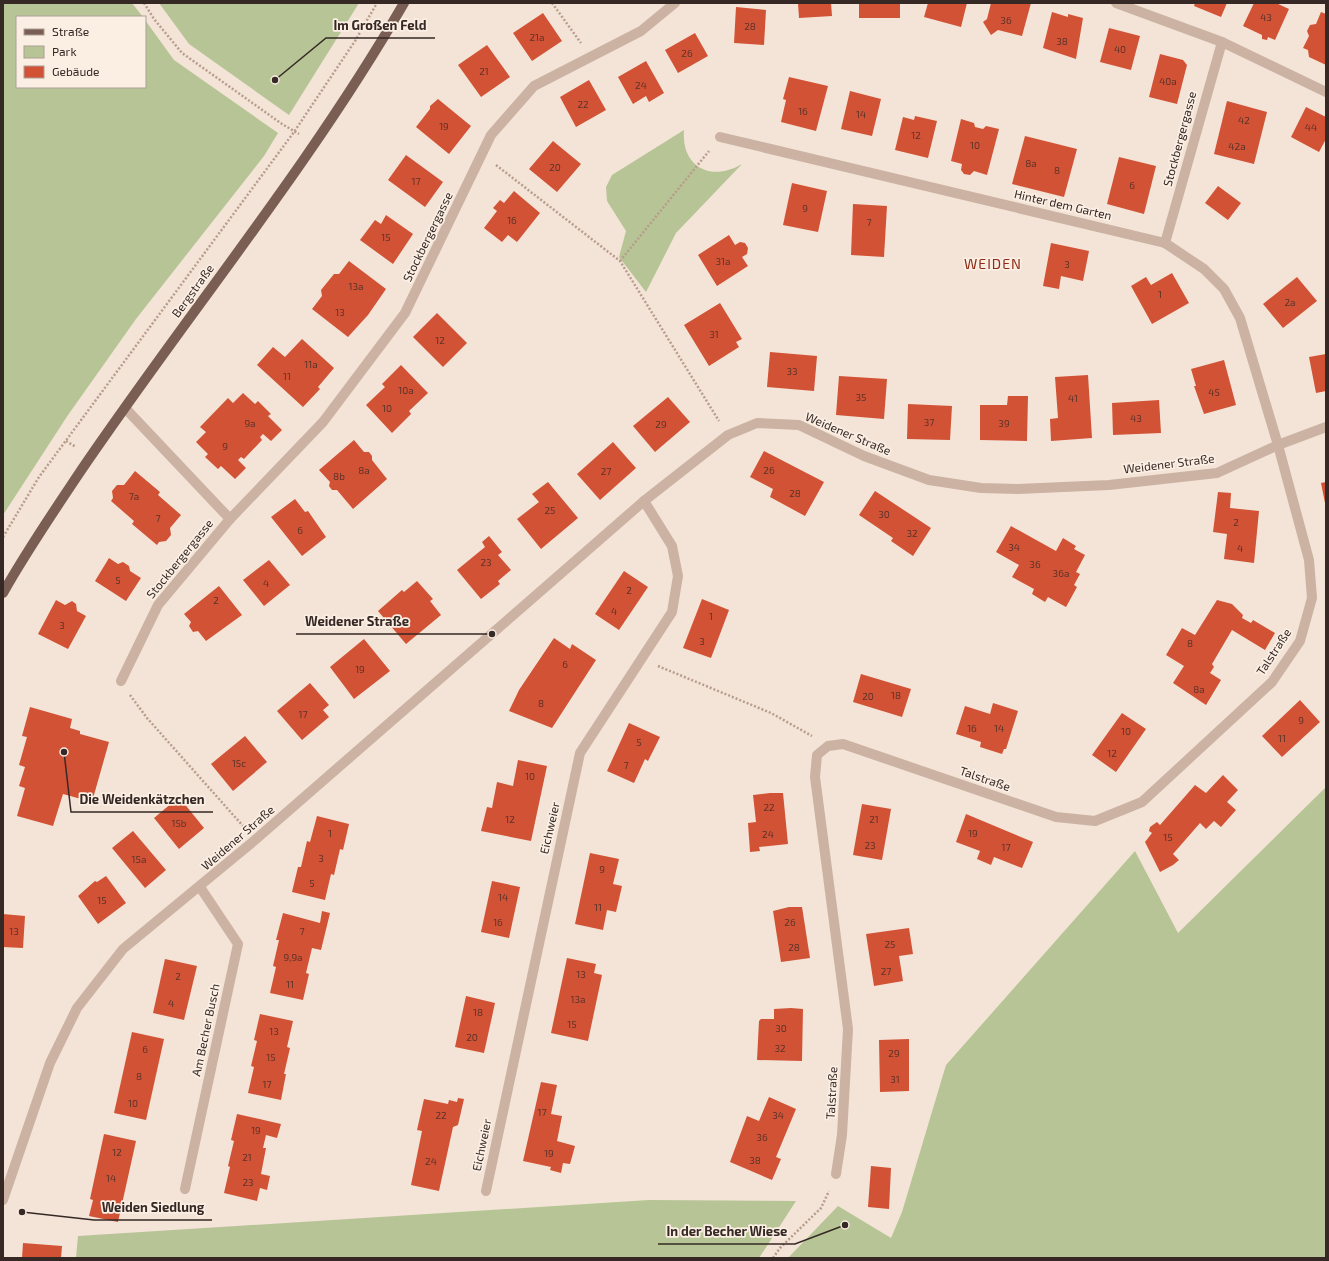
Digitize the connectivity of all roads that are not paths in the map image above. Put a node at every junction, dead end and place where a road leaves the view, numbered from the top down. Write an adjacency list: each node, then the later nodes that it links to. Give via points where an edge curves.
1 (404, 3): 8 (main road, Bergstraße, via 316,142)
2 (675, 3): 12 (street, Stockbergergasse, via 641,31 534,86 491,135 405,314 323,422)
3 (1116, 3): 4 (street)
4 (1222, 42): 5 (street); 7 (street, Stockbergergasse)
5 (1326, 92)
6 (720, 137): 7 (street, Hinter dem Garten)
7 (1165, 243): 10 (street, Hinter dem Garten, via 1204,269 1224,289 1240,318)
8 (125, 408): 12 (street, Stockbergergasse); 13 (main road, Bergstraße, via 23,558)
9 (1326, 427): 10 (street, Weidener Straße)
10 (1278, 445): 11 (street, Weidener Straße, via 1217,473 1109,485 982,488 929,480 864,456 799,425 757,423 728,435); 16 (street, Talstraße, via 1309,560 1312,598 1300,641 1272,682 1142,802 1095,821 1056,817 843,744 828,746 817,756 815,777 848,1029 842,1135)
11 (644, 501): 15 (street, Weidener Straße); 18 (street, Eichweier, via 672,546 678,576 672,612 580,753)
12 (230, 519): 14 (street, Stockbergergasse, via 158,605)
13 (3, 593)
14 (121, 681)
15 (200, 887): 17 (street, Am Becher Busch, via 238,944); 19 (street, Weidener Straße, via 123,949 77,1008 50,1063)
16 (836, 1174)
17 (185, 1189)
18 (486, 1190)
19 (3, 1200)

